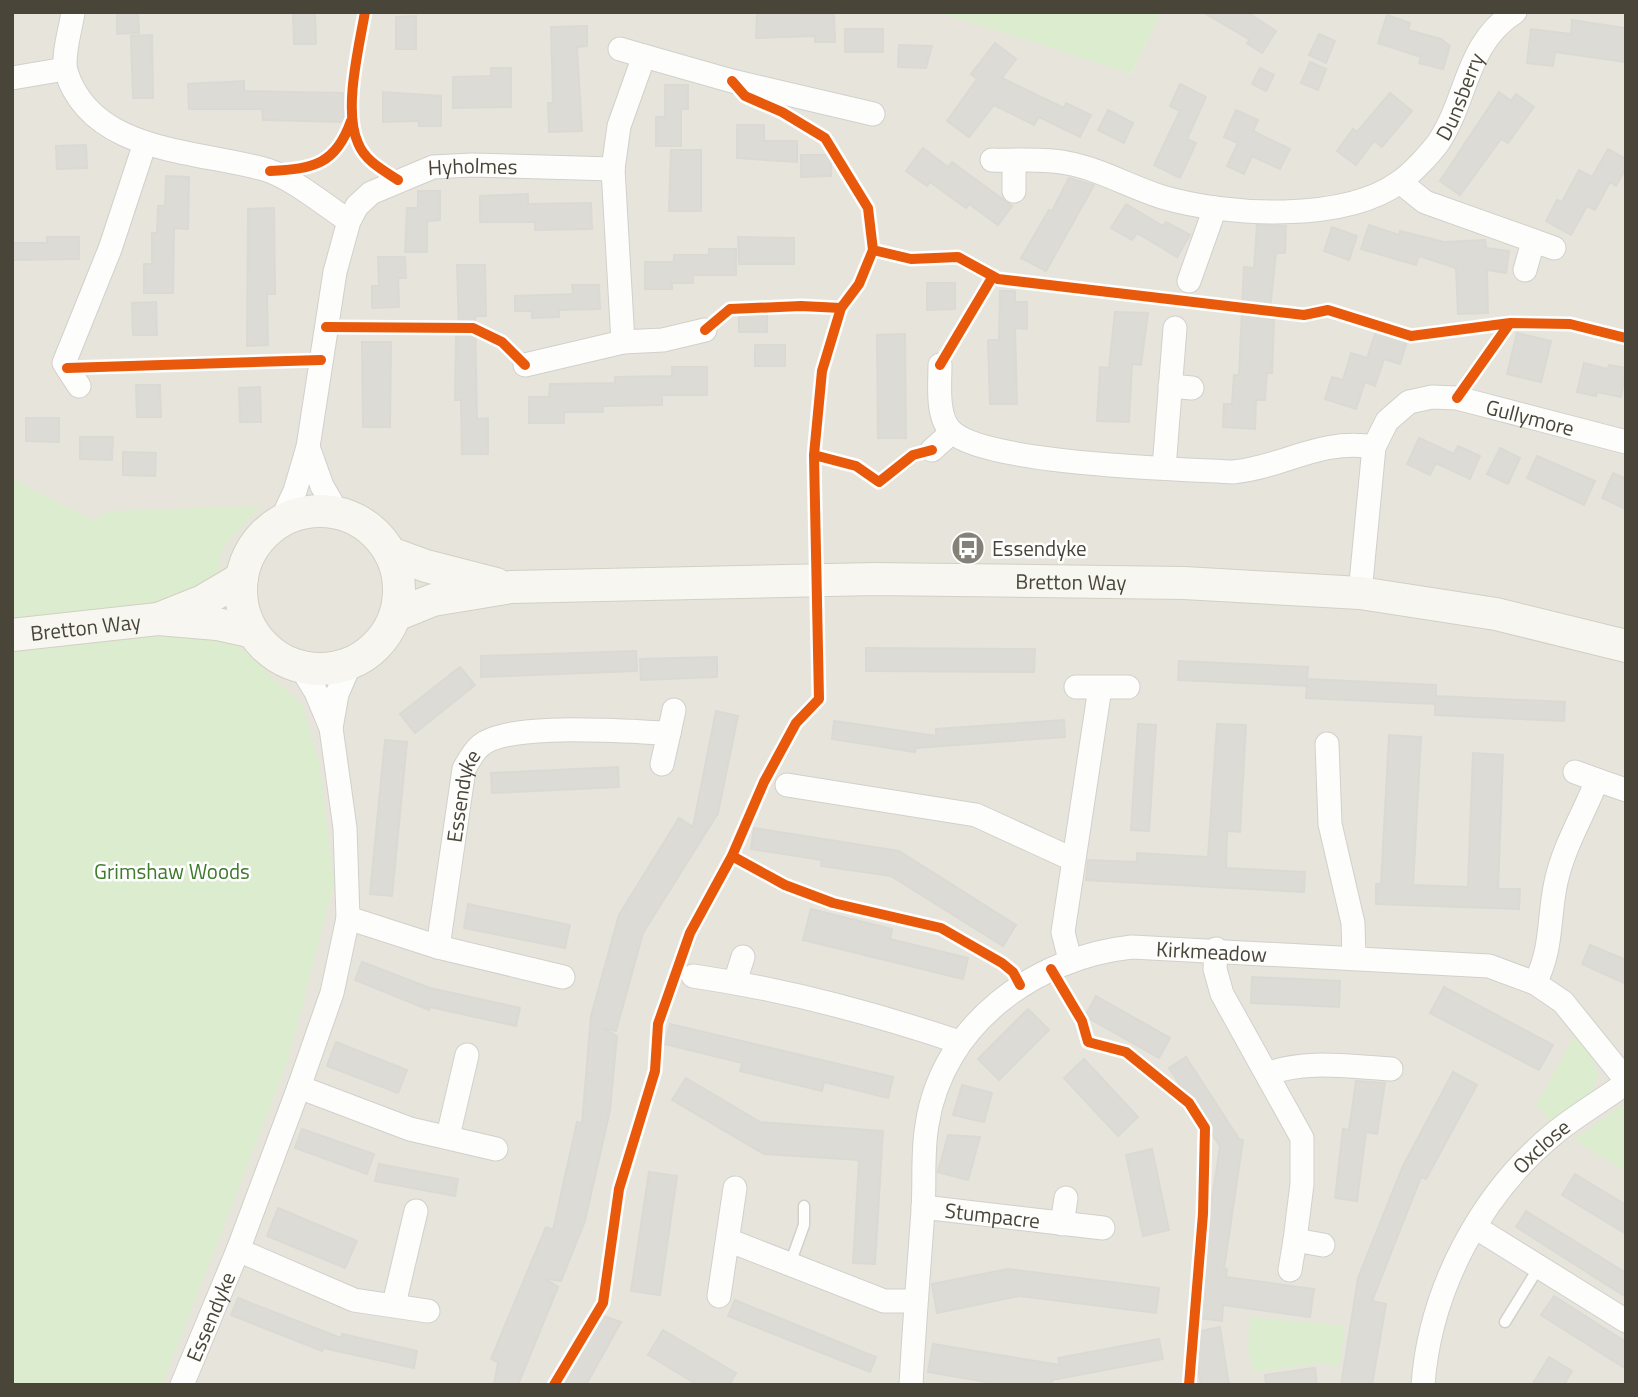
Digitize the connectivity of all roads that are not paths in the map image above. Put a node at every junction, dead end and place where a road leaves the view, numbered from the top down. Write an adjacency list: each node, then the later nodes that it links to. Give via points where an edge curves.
1 (73, 12): 5 (street)
2 (1515, 12): 10 (street, Dunsberry, via 1499,22 1483,43 1438,143)
3 (620, 50): 4 (street)
4 (644, 56): 7 (street); 9 (street, via 619,126)
5 (65, 69): 6 (street); 8 (street, via 92,114 113,130)
6 (12, 78)
7 (860, 116)
8 (145, 143): 13 (street, via 271,172); 21 (street, via 110,249 55,361)
9 (613, 169): 13 (street, Hyholmes, via 433,167 372,193); 18 (street)
10 (1401, 181): 12 (street, Dunsberry, via 1358,202 1322,209); 14 (street, via 1425,202 1544,245)
11 (1014, 191): 12 (street, Dunsberry, via 1003,161 1065,162 1162,197)
12 (1215, 208): 15 (street)
13 (349, 221): 24 (street, Hyholmes, via 335,272)
14 (1525, 270)
15 (1189, 281)
16 (1174, 328): 27 (street, via 1181,387)
17 (705, 330): 18 (street, via 663,340)
18 (623, 342): 19 (street)
19 (525, 365)
20 (940, 365): 22 (street, via 942,412)
21 (79, 386)
22 (952, 432): 26 (street); 27 (street, via 987,449)
23 (1626, 442): 25 (street, Gullymore, via 1457,398 1432,397 1409,402 1387,421)
24 (308, 447): 28 (street, Hyholmes); 29 (street, Hyholmes)
25 (1374, 447): 27 (street, via 1324,446 1245,471); 33 (street, Gullymore)
26 (932, 450)
27 (1164, 468)
28 (337, 512): 29 (street, via 317,511); 30 (street, via 377,534)
29 (281, 521): 31 (street, via 256,546)
30 (390, 553): 32 (street, Bretton Way); 34 (street, via 398,573)
31 (242, 578): 35 (street, Bretton Way, via 203,601); 36 (street)
32 (510, 587): 33 (street, Bretton Way, via 874,579 1184,583); 34 (street, Bretton Way, via 433,600)
33 (1360, 593): 38 (street, Bretton Way, via 1496,614)
34 (396, 615): 39 (street, via 385,635)
35 (158, 619): 36 (street, Bretton Way); 37 (street, Bretton Way)
36 (253, 632): 40 (street, via 265,647)
37 (12, 635)
38 (1626, 646)
39 (350, 664): 40 (street, via 325,669); 45 (street, Essendyke, via 337,694)
40 (300, 666): 45 (street, Essendyke)
41 (1076, 687): 43 (street)
42 (1128, 687): 43 (street)
43 (1100, 688): 53 (street)
44 (674, 710): 46 (street)
45 (331, 728): 54 (street, Essendyke, via 345,828)
46 (669, 733): 48 (street); 55 (street, Essendyke, via 537,731 501,735 480,746 464,769)
47 (1319, 758): 58 (street, via 1353,923)
48 (662, 764)
49 (1575, 772): 50 (street)
50 (1597, 780): 52 (street); 63 (street, via 1563,856 1552,902 1549,950)
51 (788, 785): 53 (street, via 822,779 976,815)
52 (1626, 790)
53 (1072, 859): 59 (street, via 1063,932)
54 (348, 918): 55 (street); 69 (street, Essendyke, via 332,993)
55 (439, 947): 61 (street)
56 (1216, 949): 58 (street, Kirkmeadow); 59 (street, Kirkmeadow, via 1132,947); 67 (street, via 1215,969 1222,994)
57 (743, 957): 62 (street)
58 (1354, 957): 63 (street, Kirkmeadow, via 1489,966)
59 (1070, 960): 64 (street, Kirkmeadow, via 1020,985)
60 (692, 976): 62 (street)
61 (563, 977)
62 (735, 982): 64 (street, via 887,1019)
63 (1535, 983): 68 (street, Kirkmeadow, via 1563,1002)
64 (959, 1042): 75 (street, Kirkmeadow, via 934,1094 927,1124)
65 (467, 1055): 70 (street)
66 (1391, 1069): 67 (street, via 1306,1065)
67 (1267, 1074): 81 (street, via 1302,1138)
68 (1626, 1082): 78 (street, Oxclose, via 1555,1132 1509,1178)
69 (299, 1087): 70 (street, via 410,1129); 83 (street, Essendyke)
70 (447, 1136): 71 (street)
71 (496, 1150)
72 (735, 1188): 80 (street)
73 (1066, 1198): 77 (street, Stumpacre)
74 (804, 1206): 84 (lane, via 804,1225)
75 (923, 1207): 77 (street, Stumpacre); 88 (street, Kirkmeadow)
76 (416, 1211): 89 (street)
77 (1062, 1224): 79 (street, Stumpacre)
78 (1475, 1227): 85 (street); 95 (street, Oxclose, via 1436,1310)
79 (1103, 1228)
80 (728, 1240): 84 (street); 87 (street)
81 (1295, 1240): 82 (street); 86 (street)
82 (1323, 1245)
83 (237, 1251): 89 (street, Essendyke, via 354,1300); 93 (street, Essendyke)
84 (790, 1264): 88 (street, via 884,1301)
85 (1539, 1267): 91 (street); 92 (lane)
86 (1290, 1270)
87 (719, 1296)
88 (914, 1301): 94 (street, Kirkmeadow)
89 (394, 1304): 90 (street, Essendyke)
90 (428, 1311)
91 (1626, 1321)
92 (1505, 1322)
93 (182, 1385)
94 (911, 1385)
95 (1423, 1385)

